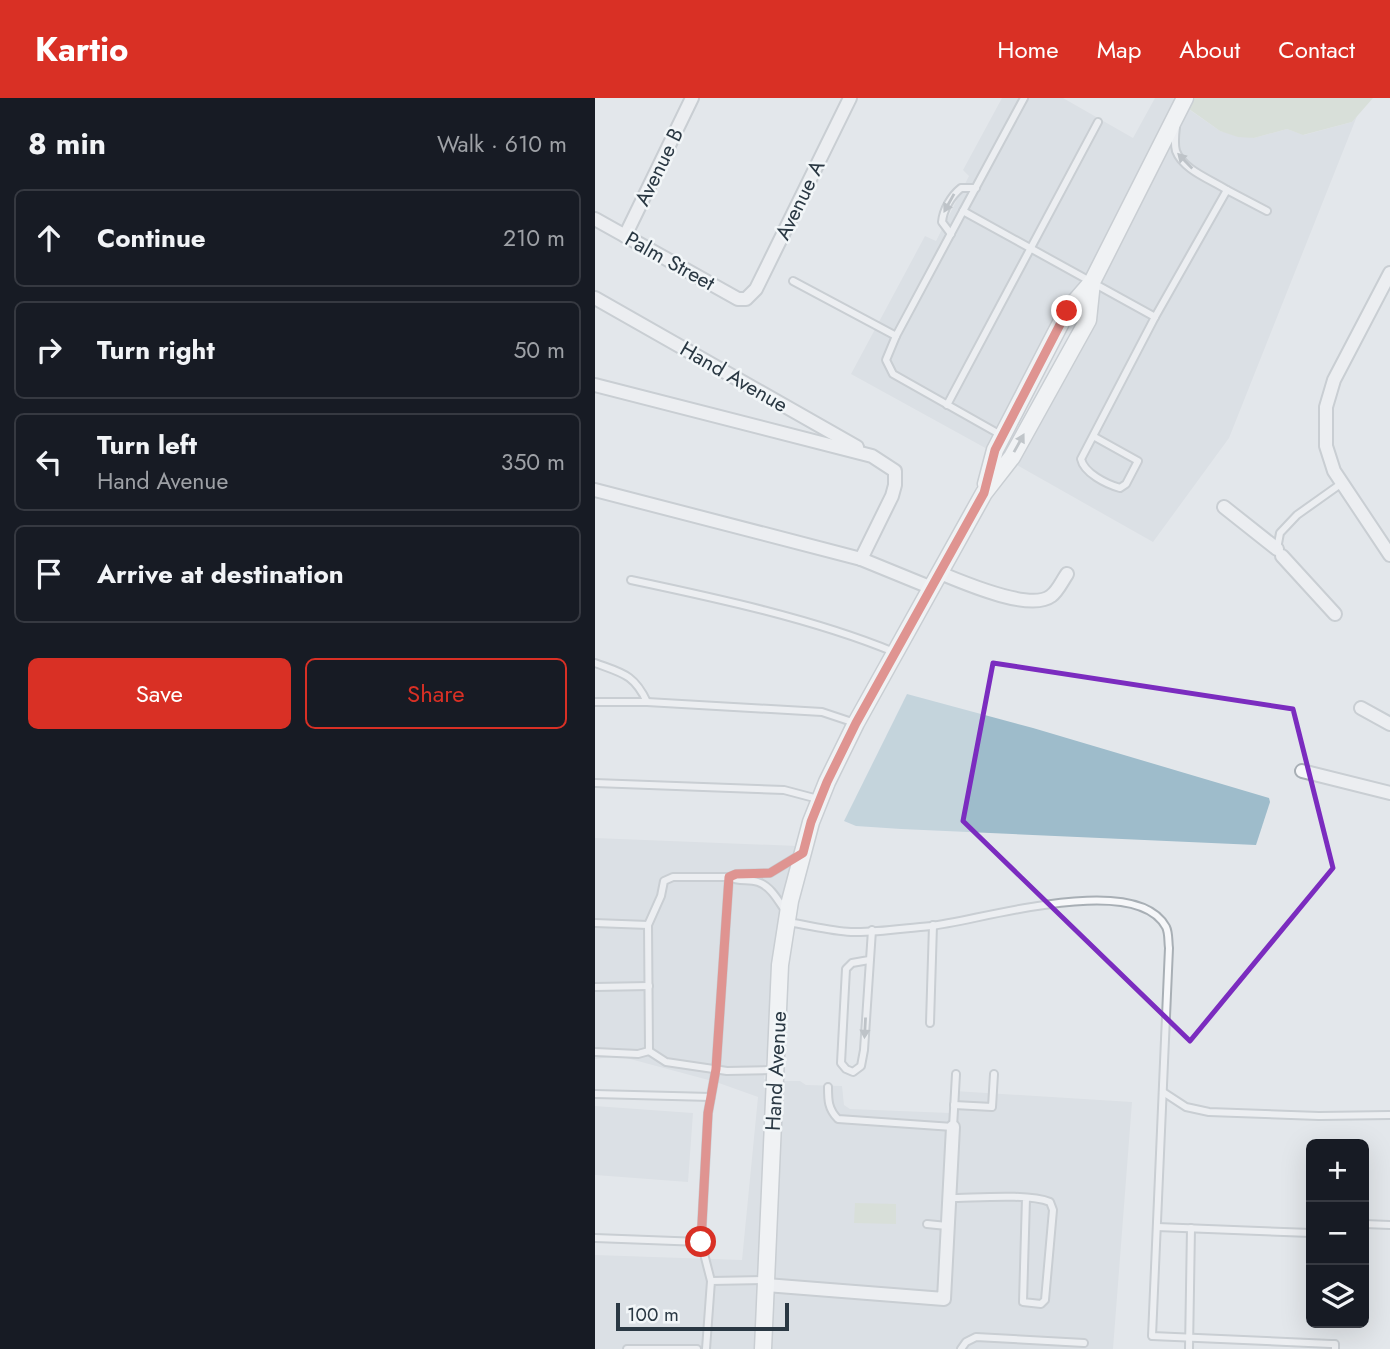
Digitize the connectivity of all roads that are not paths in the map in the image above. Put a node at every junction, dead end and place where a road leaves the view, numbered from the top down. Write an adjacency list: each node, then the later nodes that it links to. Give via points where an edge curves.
1 (692, 98): 13 (street, Avenue B)
2 (850, 98): 19 (street, Avenue A, via 756,289)
3 (1024, 98): 7 (lane)
4 (1185, 98): 5 (street, Hand Avenue)
5 (1177, 114): 8 (lane, one-way to 5, via 1180,158 1175,150); 17 (street, Hand Avenue)
6 (1098, 122): 14 (lane)
7 (976, 188): 9 (lane); 12 (lane, one-way to 12, via 961,188 943,214 942,222)
8 (1227, 190): 10 (lane); 20 (lane)
9 (963, 211): 12 (lane); 14 (lane)
10 (1267, 211)
11 (595, 219): 13 (street, Palm Street)
12 (951, 234): 21 (lane)
13 (625, 236): 19 (street, Palm Street, via 738,299)
14 (1030, 248): 17 (lane); 23 (lane)
15 (1390, 273): 27 (street, via 1334,380 1326,407 1326,446)
16 (793, 281): 21 (lane)
17 (1092, 282): 20 (lane); 24 (street, Hand Avenue, via 1067,311); 29 (street, Hand Avenue, one-way to 17, via 1012,457 1088,320)
18 (595, 298): 26 (street, Hand Avenue)
19 (746, 299)
20 (1156, 317): 25 (lane)
21 (896, 336): 23 (lane, via 886,360 893,374)
22 (595, 385): 26 (street)
23 (947, 405): 24 (lane)
24 (1003, 436): 29 (street, Hand Avenue)
25 (1093, 436): 25 (lane, via 1082,465 1120,488 1138,461)
26 (872, 456): 33 (street, Hand Avenue, via 895,471 895,485)
27 (1342, 483): 31 (lane, via 1280,533); 32 (street)
28 (595, 489): 33 (street)
29 (984, 493): 34 (street, Hand Avenue)
30 (1224, 507): 31 (street)
31 (1279, 553): 38 (street)
32 (1390, 555)
33 (861, 559): 37 (street)
34 (940, 573): 35 (street, via 1037,601 1051,596); 37 (street, Hand Avenue)
35 (1066, 574)
36 (631, 580): 39 (lane, via 792,619)
37 (932, 588): 39 (street, Hand Avenue)
38 (1335, 614)
39 (896, 653): 44 (street, Hand Avenue)
40 (595, 663): 42 (lane, via 630,677 639,684)
41 (595, 702): 42 (lane)
42 (647, 702): 44 (lane, via 822,712)
43 (1361, 708): 45 (street)
44 (856, 723): 49 (street, Hand Avenue)
45 (1390, 724)
46 (1303, 771): 48 (street)
47 (595, 783): 49 (lane, via 784,790)
48 (1390, 793)
49 (820, 799): 50 (street, Hand Avenue)
50 (803, 853): 51 (lane, via 770,873); 52 (street, Hand Avenue)
51 (729, 877): 52 (lane, via 767,887); 54 (lane, via 664,881); 63 (lane)
52 (787, 918): 56 (lane, via 852,932); 64 (street, Hand Avenue)
53 (595, 923): 54 (lane)
54 (648, 925): 58 (lane)
55 (933, 925): 56 (lane); 60 (lane); 68 (lane, via 1105,899 1133,903 1157,915 1167,929 1169,948)
56 (871, 930): 57 (lane)
57 (869, 960): 57 (lane, one-way to 57, via 864,1050 861,1066 853,1072 841,1063 846,969)
58 (649, 986): 59 (lane); 61 (lane)
59 (595, 987)
60 (930, 1023)
61 (649, 1051): 62 (lane, via 638,1055); 63 (lane, via 666,1062)
62 (595, 1052)
63 (716, 1069): 64 (lane); 70 (lane)
64 (776, 1070): 86 (street, Hand Avenue)
65 (995, 1073): 71 (lane, via 992,1107)
66 (956, 1074): 71 (lane)
67 (828, 1087): 73 (lane, via 828,1103 838,1119)
68 (1163, 1092): 72 (lane, via 1186,1107 1209,1112); 80 (lane)
69 (595, 1094): 70 (lane)
70 (711, 1097): 84 (lane)
71 (954, 1105): 73 (lane)
72 (1390, 1115)
73 (953, 1127): 74 (street)
74 (949, 1198): 75 (lane); 79 (street)
75 (1026, 1198): 75 (lane, via 1050,1202 1053,1210 1041,1304 1023,1301)
76 (927, 1224): 79 (lane)
77 (1369, 1224): 78 (lane)
78 (1390, 1225)
79 (947, 1226): 86 (street, via 944,1299)
80 (1157, 1227): 81 (lane); 87 (lane, via 1152,1336)
81 (1191, 1228): 82 (lane); 87 (lane)
82 (1306, 1233)
83 (595, 1238): 84 (lane)
84 (701, 1242): 85 (lane)
85 (711, 1281): 86 (lane); 93 (lane)
86 (766, 1282): 94 (street, Hand Avenue)
87 (1190, 1338): 89 (lane); 96 (lane)
88 (1084, 1343): 95 (lane, via 975,1336)
89 (1320, 1346): 90 (lane)
90 (1335, 1347)
91 (627, 1349): 92 (lane)
92 (697, 1349)
93 (706, 1349)
94 (763, 1349)
95 (961, 1349)
96 (1189, 1349)

